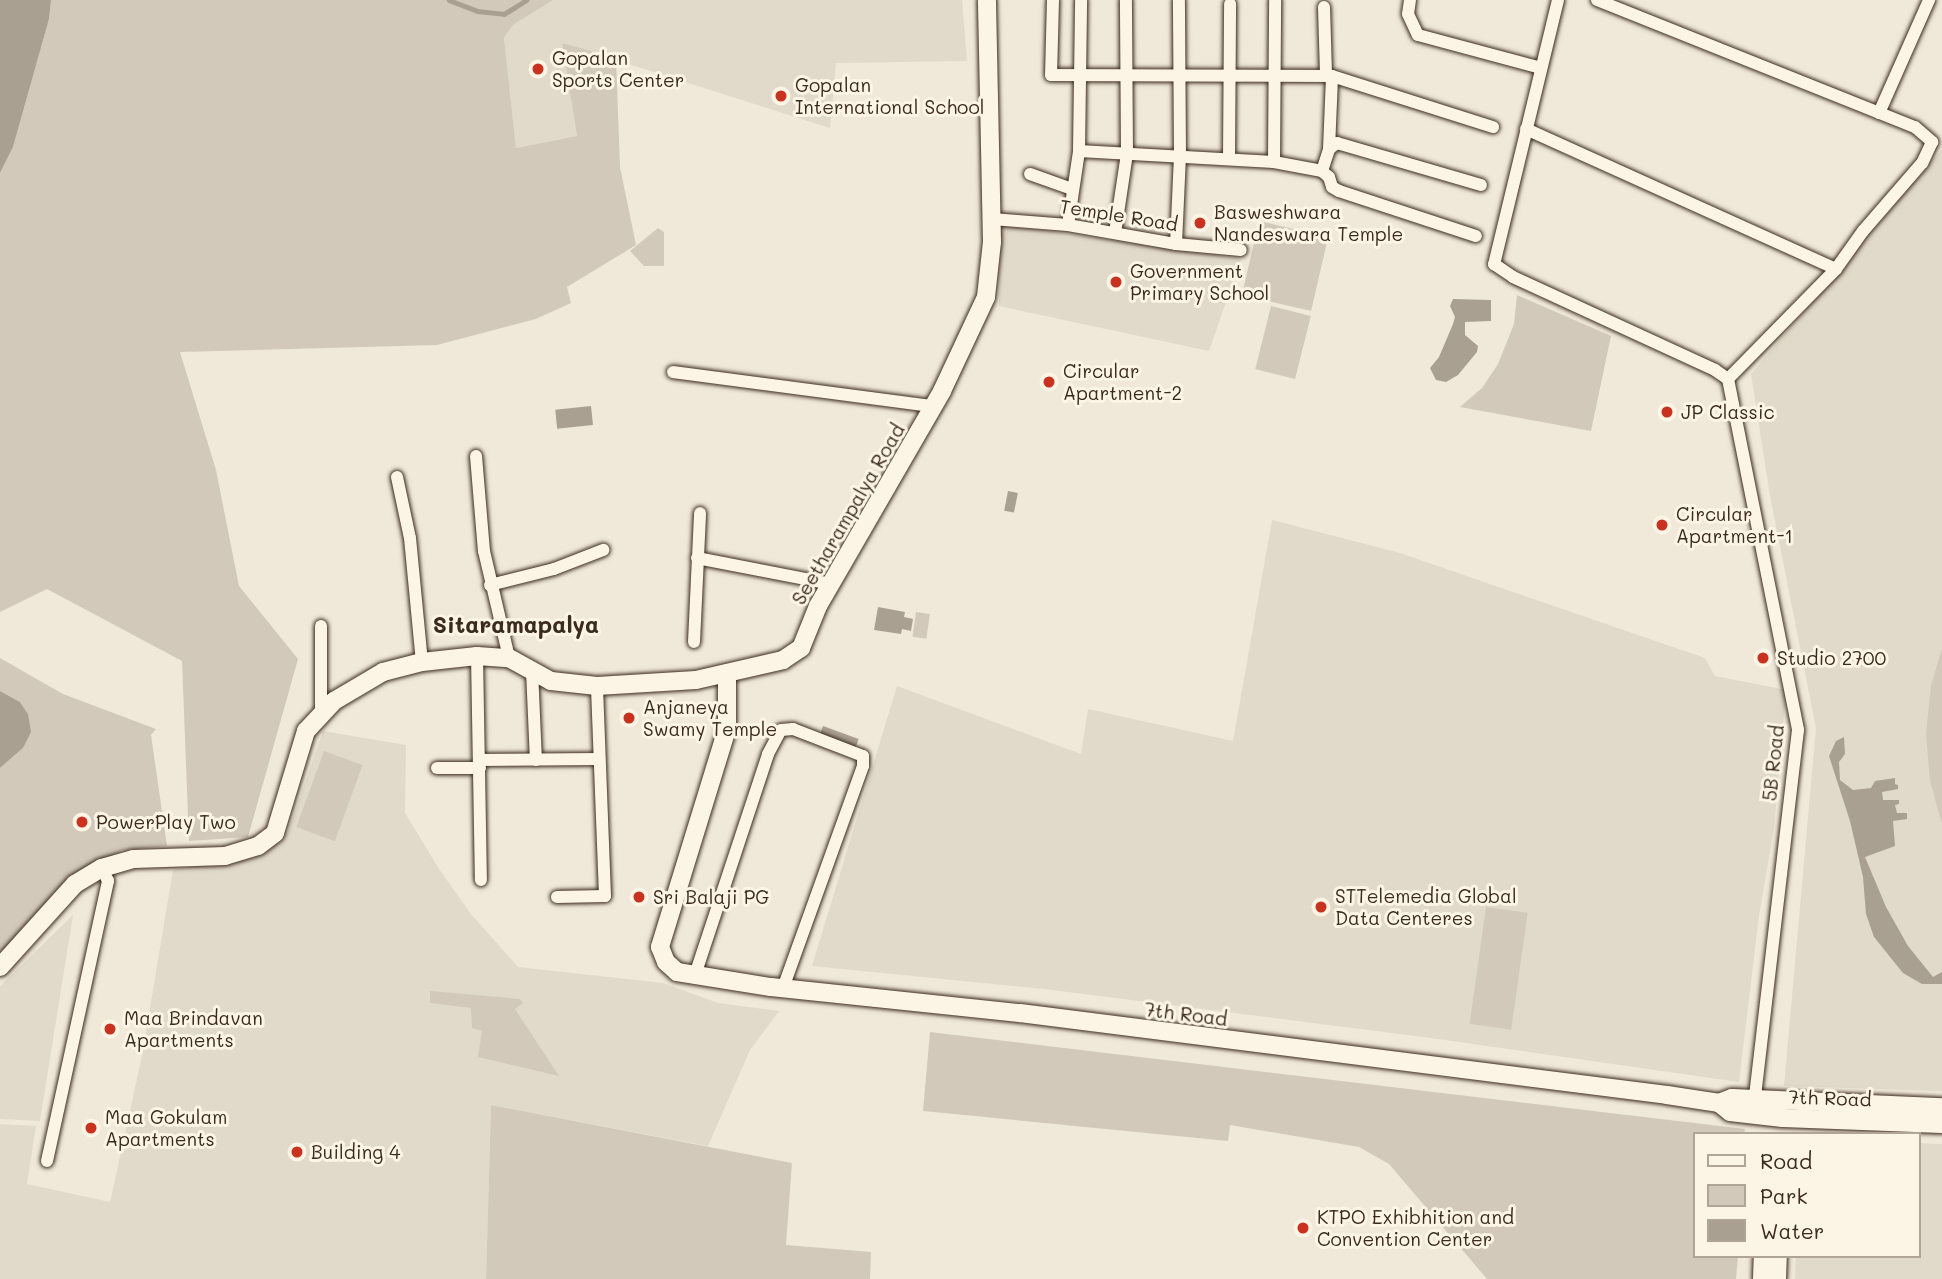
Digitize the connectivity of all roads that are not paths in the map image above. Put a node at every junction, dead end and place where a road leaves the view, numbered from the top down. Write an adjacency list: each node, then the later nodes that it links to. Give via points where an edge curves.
1 (987, 0): 33 (street, Seetharampalya Road)
2 (1053, 0): 18 (street, via 1051,75)
3 (1082, 0): 18 (street)
4 (1126, 0): 19 (street)
5 (1179, 0): 15 (street)
6 (1275, 0): 14 (street)
7 (1410, 0): 13 (street, via 1408,14 1418,36)
8 (1558, 0): 13 (street)
9 (1597, 0): 20 (street)
10 (1929, 0): 20 (street)
11 (1230, 4): 16 (street)
12 (1324, 7): 17 (street)
13 (1541, 68): 22 (street)
14 (1276, 74): 16 (street); 17 (street); 28 (street)
15 (1181, 76): 16 (street); 19 (street); 26 (street)
16 (1230, 76): 27 (street)
17 (1329, 76): 21 (street); 23 (street)
18 (1079, 77): 19 (street); 24 (street)
19 (1128, 77): 25 (street)
20 (1879, 113): 39 (street, via 1915,127 1931,142 1922,163)
21 (1493, 127)
22 (1526, 129): 39 (street); 41 (street, via 1494,264)
23 (1328, 149): 29 (street); 31 (street, via 1337,143)
24 (1079, 151): 25 (street); 32 (street)
25 (1127, 154): 26 (street); 35 (street)
26 (1179, 157): 27 (street); 37 (street)
27 (1229, 159): 28 (street)
28 (1274, 162): 29 (street)
29 (1322, 171): 36 (street, via 1339,191)
30 (1030, 174): 32 (street)
31 (1482, 185)
32 (1072, 189): 34 (street)
33 (992, 219): 34 (street, Temple Road); 42 (street, Seetharampalya Road, via 986,297)
34 (1068, 225): 35 (street, Temple Road)
35 (1115, 233): 37 (street, Temple Road)
36 (1476, 236)
37 (1176, 244): 38 (street, Temple Road)
38 (1241, 250)
39 (1836, 268): 41 (street)
40 (673, 372): 42 (street)
41 (1728, 379): 70 (street, 5B Road, via 1798,730)
42 (933, 405): 48 (street, Seetharampalya Road)
43 (476, 456): 49 (street)
44 (397, 477): 54 (street, via 410,538)
45 (700, 513): 47 (street)
46 (603, 550): 49 (street, via 554,569)
47 (697, 558): 48 (street); 51 (street)
48 (831, 584): 56 (street, Seetharampalya Road, via 802,648 793,656)
49 (490, 585): 53 (street)
50 (321, 626): 58 (street)
51 (694, 642)
52 (477, 656): 53 (street, Seetharampalya Road); 54 (street, Seetharampalya Road); 61 (street)
53 (509, 658): 55 (street, Seetharampalya Road)
54 (422, 662): 58 (street, Seetharampalya Road, via 383,672)
55 (532, 670): 57 (street, Seetharampalya Road, via 551,681); 60 (street)
56 (727, 673): 57 (street, Seetharampalya Road, via 696,680); 67 (street, 7th Road, via 727,729 660,947 677,972)
57 (597, 685): 59 (street)
58 (321, 712): 63 (street, Seetharampalya Road, via 306,731 275,833 258,846 225,856 134,859)
59 (598, 759): 60 (street); 65 (street, via 605,896)
60 (536, 760): 61 (street)
61 (480, 764): 62 (street); 64 (street)
62 (438, 768)
63 (102, 868): 66 (street, Seetharampalya Road, via 75,884); 73 (street, via 108,881)
64 (481, 880)
65 (557, 897)
66 (0, 967)
67 (695, 975): 68 (street, 7th Road); 68 (street, via 768,754 781,730 793,729 863,756 863,766)
68 (783, 988): 70 (street, 7th Road, via 1020,1013 1719,1103 1730,1111)
69 (1942, 1107): 70 (street, 7th Road)
70 (1771, 1112): 71 (street, 7th Road); 72 (street)
71 (1942, 1124)
72 (1768, 1132)
73 (47, 1161)
74 (1763, 1258): 76 (street)
75 (1778, 1258): 77 (street)
76 (1762, 1279)
77 (1777, 1279)

